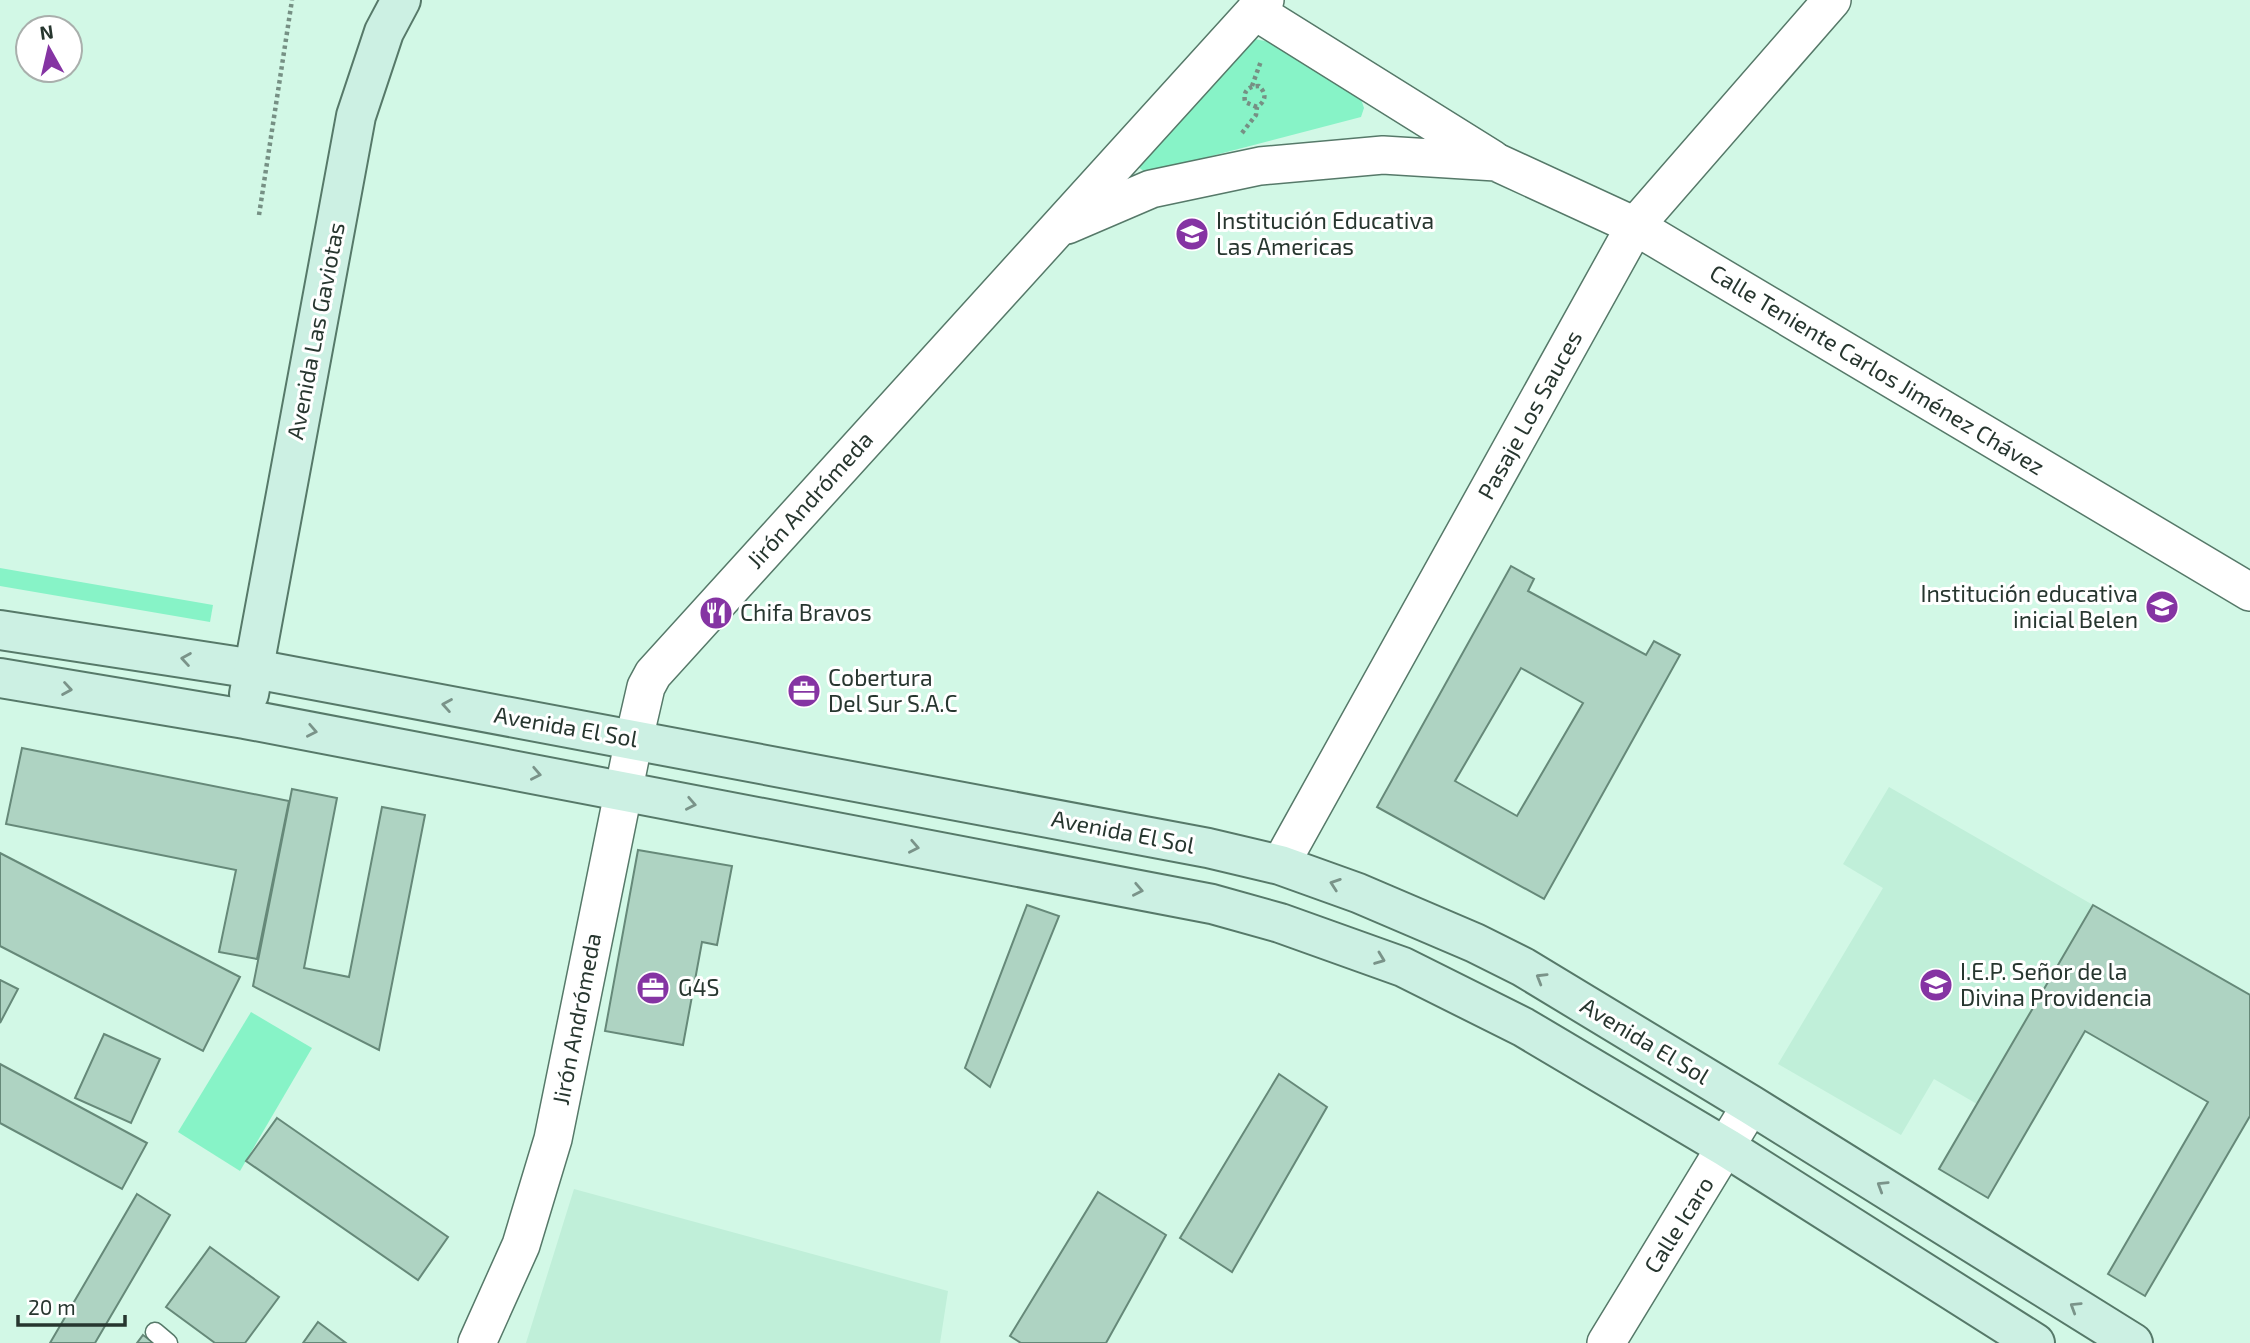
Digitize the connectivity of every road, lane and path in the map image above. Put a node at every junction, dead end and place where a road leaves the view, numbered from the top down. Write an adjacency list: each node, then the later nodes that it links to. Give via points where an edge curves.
1 (292, 0): 8 (path)
2 (401, 0): 13 (main road, Avenida Las Gaviotas, via 384,32 356,116)
3 (1832, 0): 9 (street, Pasaje Los Sauces)
4 (1260, 5): 7 (street, Calle Teniente Carlos Jiménez Chávez); 10 (street, Jirón Andrómeda)
5 (1264, 55): 6 (path)
6 (1252, 86): 6 (path, via 1264,91 1263,104 1257,107 1245,103 1246,90)
7 (1496, 162): 9 (street, Calle Teniente Carlos Jiménez Chávez); 10 (street, Calle Teniente Carlos Jiménez Chávez, via 1383,155 1260,166 1151,189)
8 (259, 215)
9 (1635, 226): 11 (street, Calle Teniente Carlos Jiménez Chávez); 18 (street, Pasaje Los Sauces)
10 (1055, 230): 16 (street, Jirón Andrómeda, via 653,674)
11 (2250, 592)
12 (0, 630): 13 (main road, Avenida El Sol, one-way to 12)
13 (254, 669): 15 (main road, Avenida Las Gaviotas); 16 (main road, Avenida El Sol, one-way to 13)
14 (0, 678): 15 (main road, one-way to 15)
15 (245, 719): 17 (main road, one-way to 17)
16 (634, 739): 17 (street, Jirón Andrómeda); 18 (main road, Avenida El Sol)
17 (624, 791): 20 (main road, one-way to 20, via 1212,904 1280,923 1403,967 1476,1003); 21 (street, Jirón Andrómeda, via 553,1139 521,1245)
18 (1280, 865): 19 (main road, Avenida El Sol, one-way to 18, via 1475,943 1358,892)
19 (1751, 1105): 20 (street, Calle Icaro); 24 (main road, Avenida El Sol, one-way to 19)
20 (1727, 1148): 22 (street, Calle Icaro); 23 (main road)
21 (477, 1343)
22 (1606, 1343)
23 (2035, 1343)
24 (2133, 1343)

